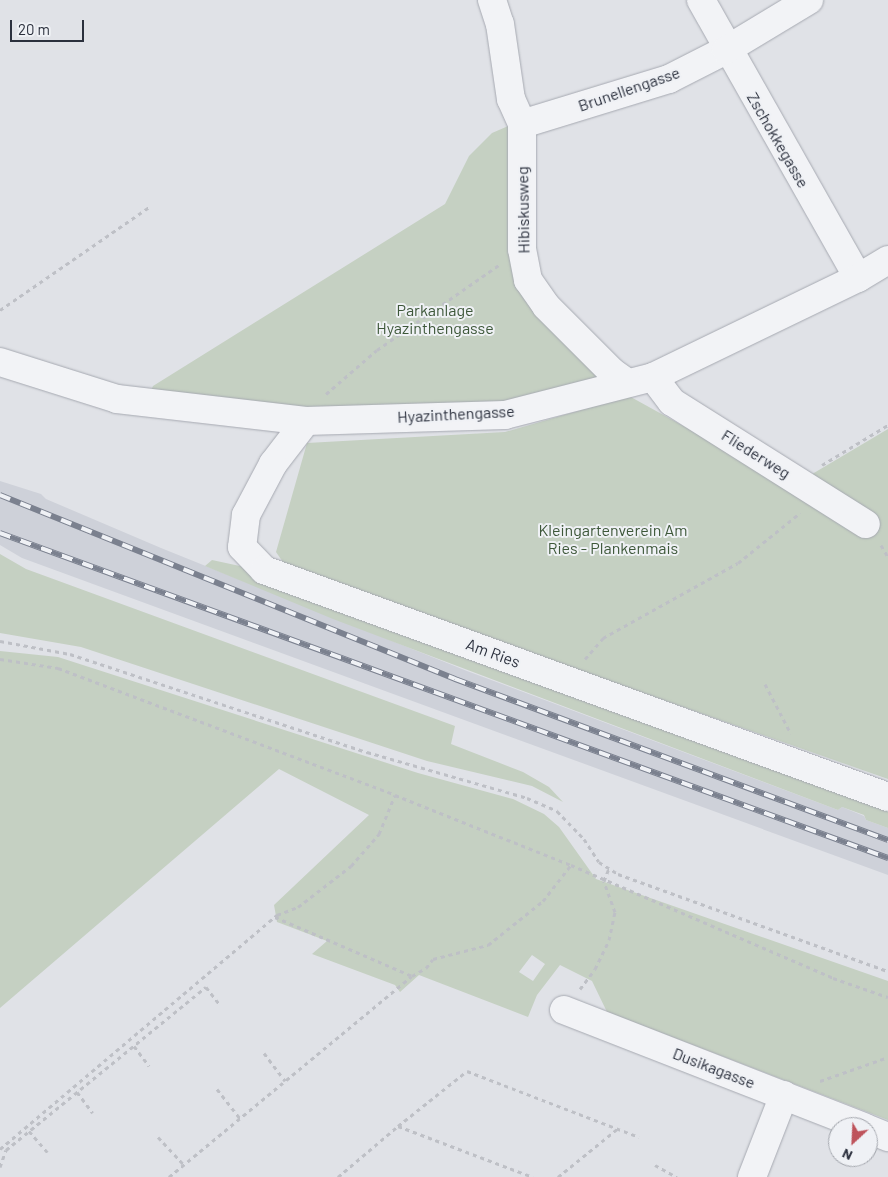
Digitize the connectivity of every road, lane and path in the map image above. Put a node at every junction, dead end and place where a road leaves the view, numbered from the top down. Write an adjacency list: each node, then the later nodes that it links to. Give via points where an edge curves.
1 (492, 0): 5 (street, Hibiskusweg, via 500,24 512,99)
2 (701, 0): 4 (street, Zschokkegasse)
3 (809, 0): 4 (street, Brunellengasse)
4 (726, 50): 5 (street, Brunellengasse, via 669,79); 9 (street, Zschokkegasse)
5 (522, 124): 7 (street, Hibiskusweg)
6 (151, 206): 10 (path)
7 (522, 249): 12 (street, Hibiskusweg, via 528,280 546,306 612,372); 13 (path, via 377,350 317,402)
8 (888, 260): 9 (street, Hyazinthengasse)
9 (858, 278): 12 (street, Hyazinthengasse)
10 (0, 310)
11 (0, 362): 13 (street, Hyazinthengasse, via 116,399)
12 (641, 380): 13 (street, Hyazinthengasse, via 505,415); 15 (street, Fliederweg)
13 (306, 421): 20 (street, Am Ries, via 273,464 246,515 242,547 264,570)
14 (888, 425): 15 (path)
15 (798, 480): 16 (street, Fliederweg); 20 (path, via 800,516 738,564 603,638)
16 (874, 534): 17 (path)
17 (888, 557)
18 (0, 641): 26 (path, via 70,654 430,772 527,798 557,811 584,839 599,862)
19 (0, 659): 23 (path, via 58,668)
20 (567, 680): 22 (street, Am Ries)
21 (765, 684): 22 (path, via 791,732)
22 (783, 759): 24 (street, Am Ries)
23 (395, 795): 25 (path); 28 (path, via 379,834 351,866 298,907)
24 (888, 797)
25 (570, 865): 27 (path); 30 (path, via 543,901 488,944 433,959 426,968)
26 (609, 868): 27 (path); 29 (path)
27 (604, 881): 33 (path, via 833,978); 35 (path, via 615,912 609,940 595,969)
28 (275, 918): 30 (path); 31 (path)
29 (888, 972)
30 (412, 976): 40 (path)
31 (200, 980): 32 (path); 53 (path)
32 (206, 987): 34 (path); 36 (path)
33 (888, 997)
34 (220, 1005)
35 (564, 1010): 44 (street, Dusikagasse)
36 (134, 1046): 39 (path); 43 (path)
37 (264, 1053): 40 (path)
38 (888, 1057): 41 (path)
39 (149, 1066)
40 (285, 1081): 47 (path)
41 (812, 1083)
42 (217, 1089): 47 (path)
43 (77, 1092): 45 (path); 50 (path)
44 (784, 1095): 46 (street, Dusikagasse); 63 (street)
45 (93, 1113)
46 (839, 1117)
47 (240, 1118): 55 (path)
48 (398, 1126): 49 (path, via 467,1071); 59 (path); 60 (path)
49 (618, 1129): 52 (path); 61 (path)
50 (29, 1131): 54 (path); 57 (path, via 6,1150)
51 (158, 1137): 55 (path)
52 (639, 1137)
53 (0, 1149)
54 (47, 1152)
55 (184, 1165): 58 (path)
56 (655, 1165): 62 (path)
57 (0, 1167)
58 (169, 1177)
59 (338, 1177)
60 (533, 1177)
61 (558, 1177)
62 (677, 1177)
63 (752, 1177)

